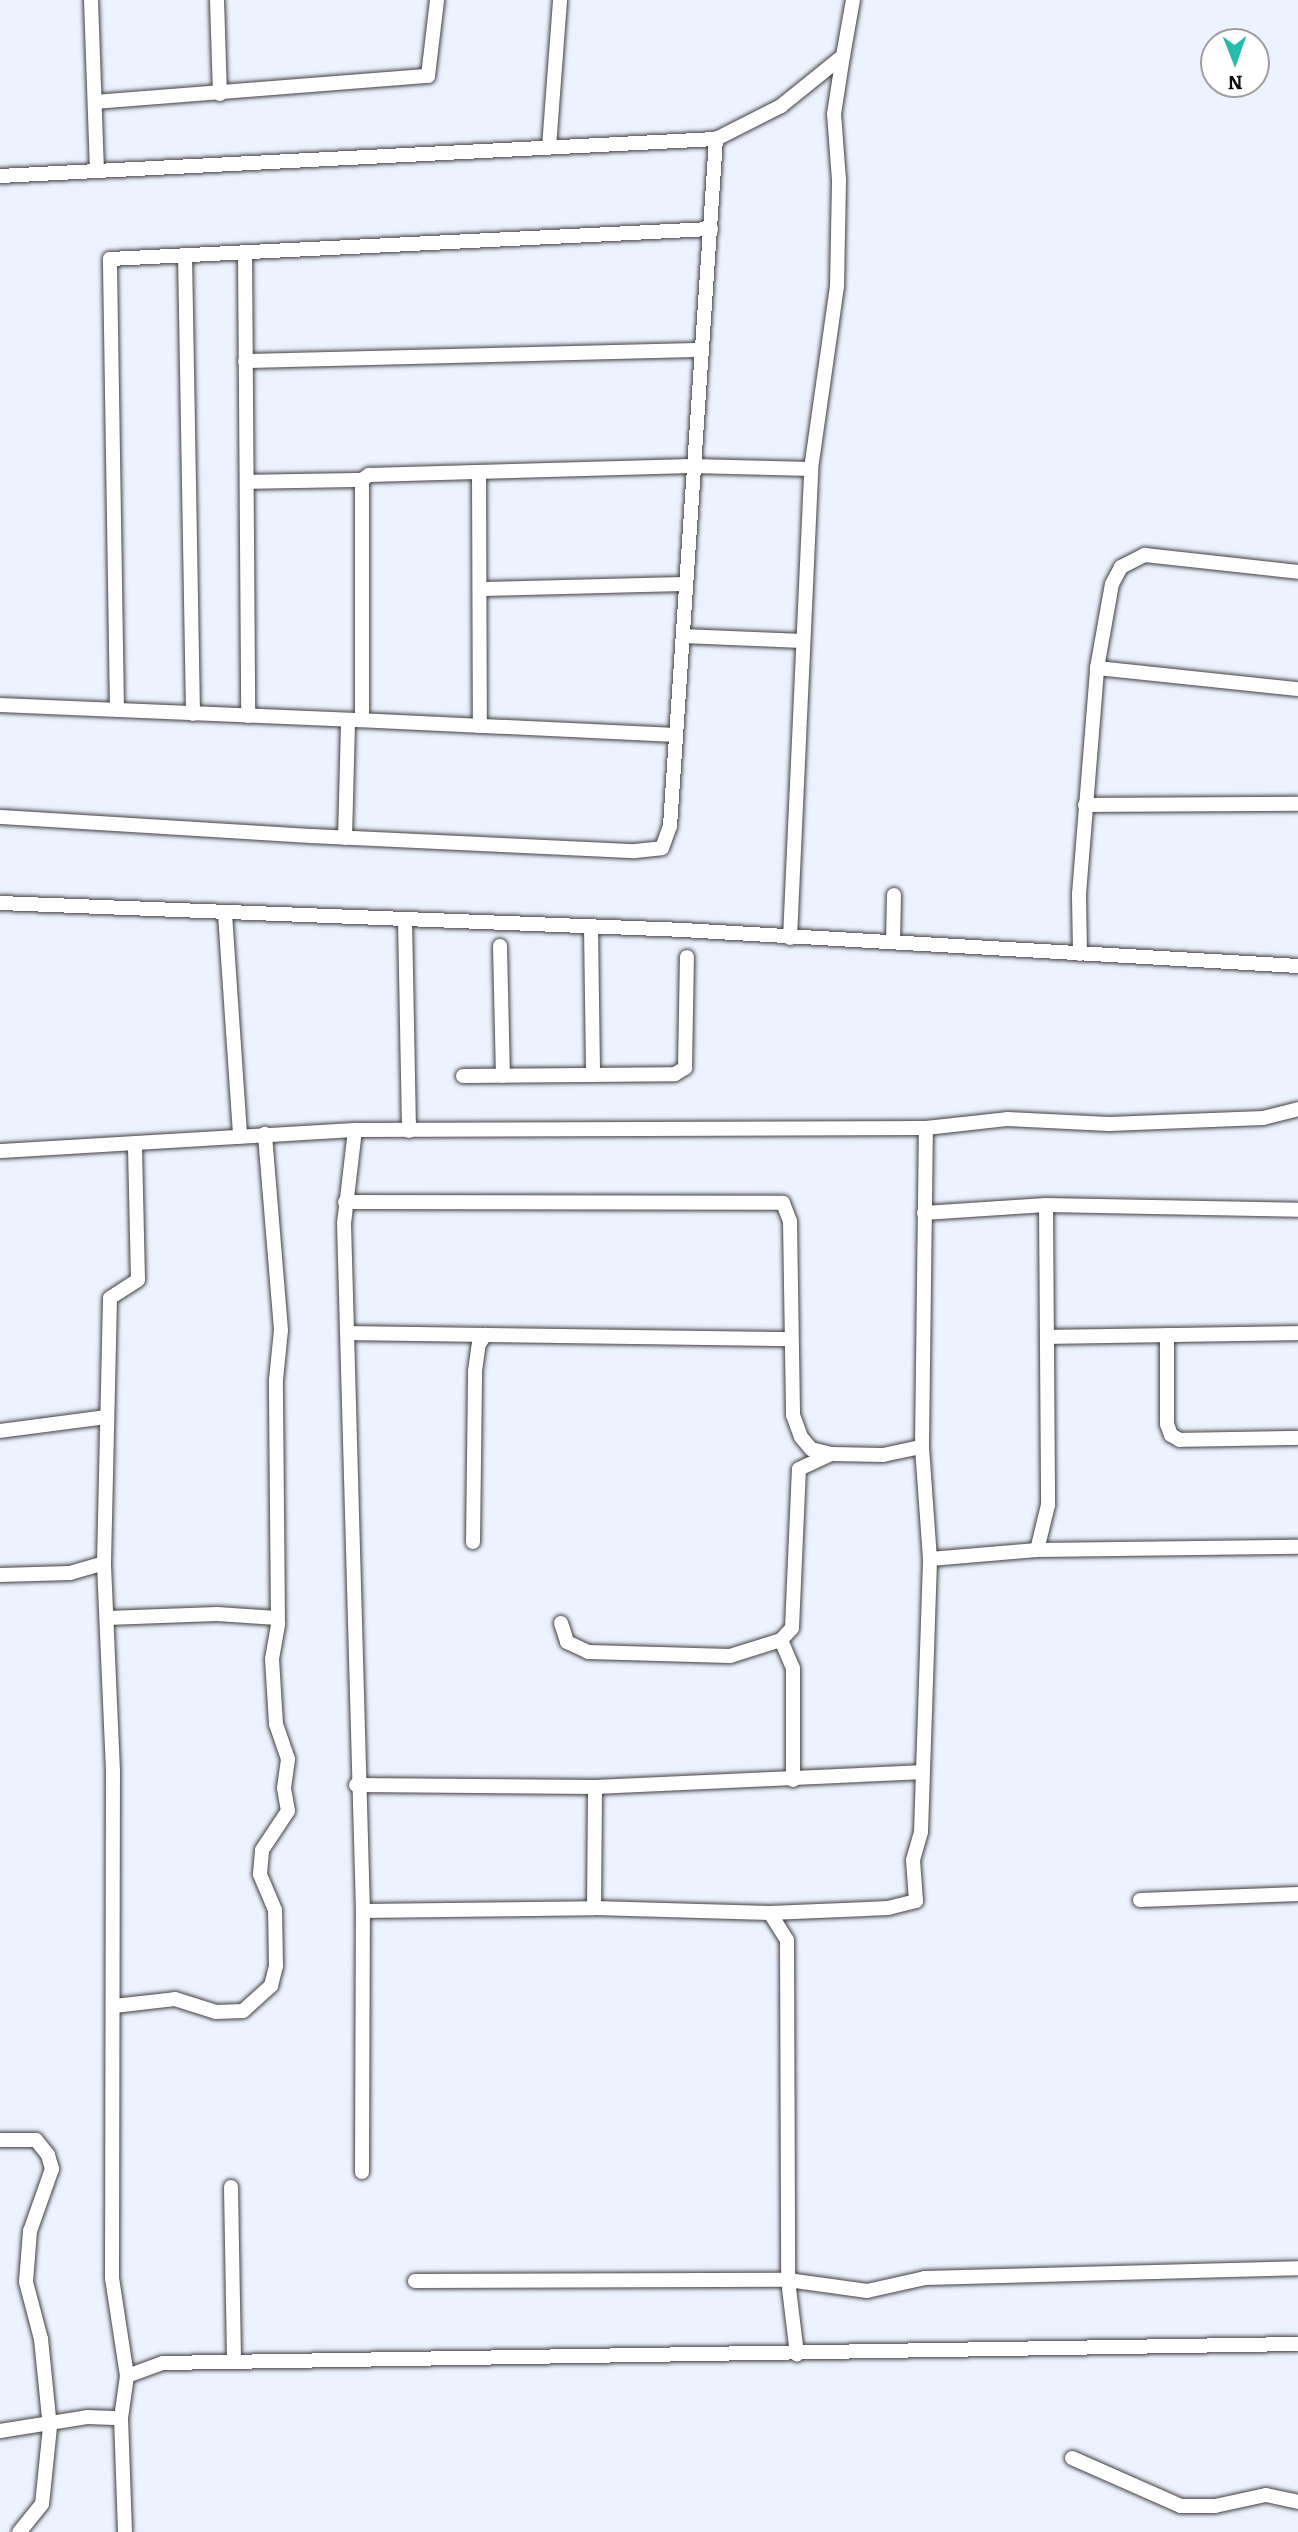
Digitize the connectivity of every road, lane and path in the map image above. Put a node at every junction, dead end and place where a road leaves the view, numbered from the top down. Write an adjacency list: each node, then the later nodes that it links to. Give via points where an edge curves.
1 (91, 0): 8 (street)
2 (217, 0): 7 (street)
3 (437, 0): 7 (street, via 428,76)
4 (560, 0): 10 (street)
5 (853, 0): 6 (street)
6 (843, 56): 9 (street, via 781,106); 19 (street, via 834,114 839,180 837,286)
7 (220, 94): 8 (street)
8 (95, 103): 11 (street)
9 (716, 139): 10 (street); 13 (street)
10 (549, 147): 11 (street)
11 (97, 171): 12 (street)
12 (0, 176)
13 (711, 229): 14 (street); 16 (street)
14 (245, 252): 15 (street); 17 (street)
15 (185, 255): 31 (street, via 110,259); 32 (street)
16 (699, 350): 17 (street); 18 (street)
17 (246, 361): 22 (street)
18 (692, 466): 19 (street); 20 (street); 24 (street)
19 (811, 469): 27 (street)
20 (480, 473): 21 (street, via 369,475); 25 (street)
21 (362, 480): 22 (street); 34 (street)
22 (247, 482): 33 (street)
23 (1298, 572): 28 (street, via 1145,555 1130,560 1112,584)
24 (686, 584): 25 (street); 26 (street)
25 (482, 589): 35 (street)
26 (684, 636): 27 (street); 36 (street)
27 (802, 641): 46 (street)
28 (1097, 668): 29 (street); 38 (street)
29 (1298, 689)
30 (0, 705): 31 (street)
31 (117, 710): 32 (street)
32 (193, 714): 33 (street)
33 (248, 716): 34 (street)
34 (355, 720): 35 (street); 40 (street)
35 (480, 726): 36 (street)
36 (677, 735): 40 (street, via 668,836 654,851)
37 (1298, 804): 38 (street)
38 (1085, 805): 49 (street)
39 (0, 817): 40 (street)
40 (345, 838)
41 (894, 895): 47 (street)
42 (0, 903): 43 (street)
43 (225, 914): 44 (street); 60 (street)
44 (404, 920): 45 (street); 58 (street)
45 (592, 927): 46 (street); 52 (street)
46 (790, 938): 47 (street)
47 (893, 942): 49 (street)
48 (500, 946): 54 (street)
49 (1080, 954): 51 (street)
50 (687, 957): 52 (street, via 685,1068 675,1074)
51 (1298, 966)
52 (593, 1074): 54 (street)
53 (463, 1076): 54 (street)
54 (503, 1076)
55 (1298, 1109): 56 (street, via 1263,1118 1109,1124 1007,1119)
56 (926, 1128): 58 (street); 66 (street)
57 (355, 1130): 58 (street); 59 (street); 63 (street)
58 (409, 1131)
59 (265, 1135): 60 (street); 85 (street, via 281,1331 276,1380)
60 (240, 1136): 61 (street)
61 (135, 1145): 62 (street); 73 (street, via 138,1280 110,1298)
62 (0, 1151)
63 (345, 1202): 67 (street); 72 (street, via 783,1203 790,1221)
64 (1046, 1205): 65 (street); 66 (street); 71 (street)
65 (1298, 1210)
66 (924, 1213): 76 (street)
67 (350, 1333): 69 (street); 90 (street)
68 (1298, 1333): 70 (street)
69 (485, 1335): 72 (street); 78 (street, via 475,1371)
70 (1167, 1335): 71 (street); 75 (street, via 1167,1424 1171,1435 1180,1440)
71 (1050, 1337): 80 (street, via 1048,1505)
72 (789, 1339): 77 (street, via 793,1415 811,1449)
73 (107, 1417): 74 (street); 82 (street)
74 (0, 1431)
75 (1298, 1438)
76 (922, 1447): 77 (street, via 883,1455); 81 (street)
77 (831, 1454): 87 (street, via 799,1469 792,1628)
78 (473, 1542)
79 (1298, 1547): 80 (street)
80 (1037, 1550): 81 (street)
81 (930, 1559): 88 (street)
82 (104, 1563): 83 (street, via 70,1573); 84 (street)
83 (0, 1575)
84 (107, 1618): 85 (street, via 218,1614); 97 (street)
85 (277, 1618): 97 (street, via 272,1659 276,1724 288,1759 284,1788 288,1811 261,1850 259,1881 275,1910 271,1986 257,2003 229,2013 175,1999)
86 (561, 1623): 87 (street, via 566,1642 589,1652 730,1656)
87 (780, 1640): 89 (street, via 793,1668)
88 (920, 1772): 89 (street); 96 (street, via 921,1832 913,1860 916,1901 888,1908)
89 (793, 1780): 91 (street)
90 (356, 1785): 91 (street); 95 (street)
91 (595, 1787): 94 (street)
92 (1298, 1894): 93 (street)
93 (1140, 1900)
94 (594, 1908): 95 (street); 96 (street)
95 (363, 1911): 99 (street)
96 (770, 1913): 102 (street, via 787,1940)
97 (114, 2006): 107 (street, via 112,2278)
98 (0, 2140): 110 (street, via 36,2140 52,2169 30,2231 26,2282 41,2339)
99 (362, 2172)
100 (230, 2187): 106 (street)
101 (1298, 2268): 102 (street, via 925,2277 867,2291)
102 (788, 2280): 103 (street); 105 (street)
103 (415, 2281)
104 (1298, 2344): 105 (street)
105 (797, 2354): 106 (street)
106 (234, 2359): 107 (street, via 163,2363)
107 (127, 2376): 108 (street)
108 (121, 2417): 110 (street, via 87,2417); 113 (street)
109 (3, 2426): 110 (street)
110 (50, 2427): 114 (street, via 42,2504)
111 (1072, 2458): 112 (street, via 1181,2506 1215,2505 1266,2494)
112 (1298, 2502)
113 (127, 2530)
114 (19, 2532)

